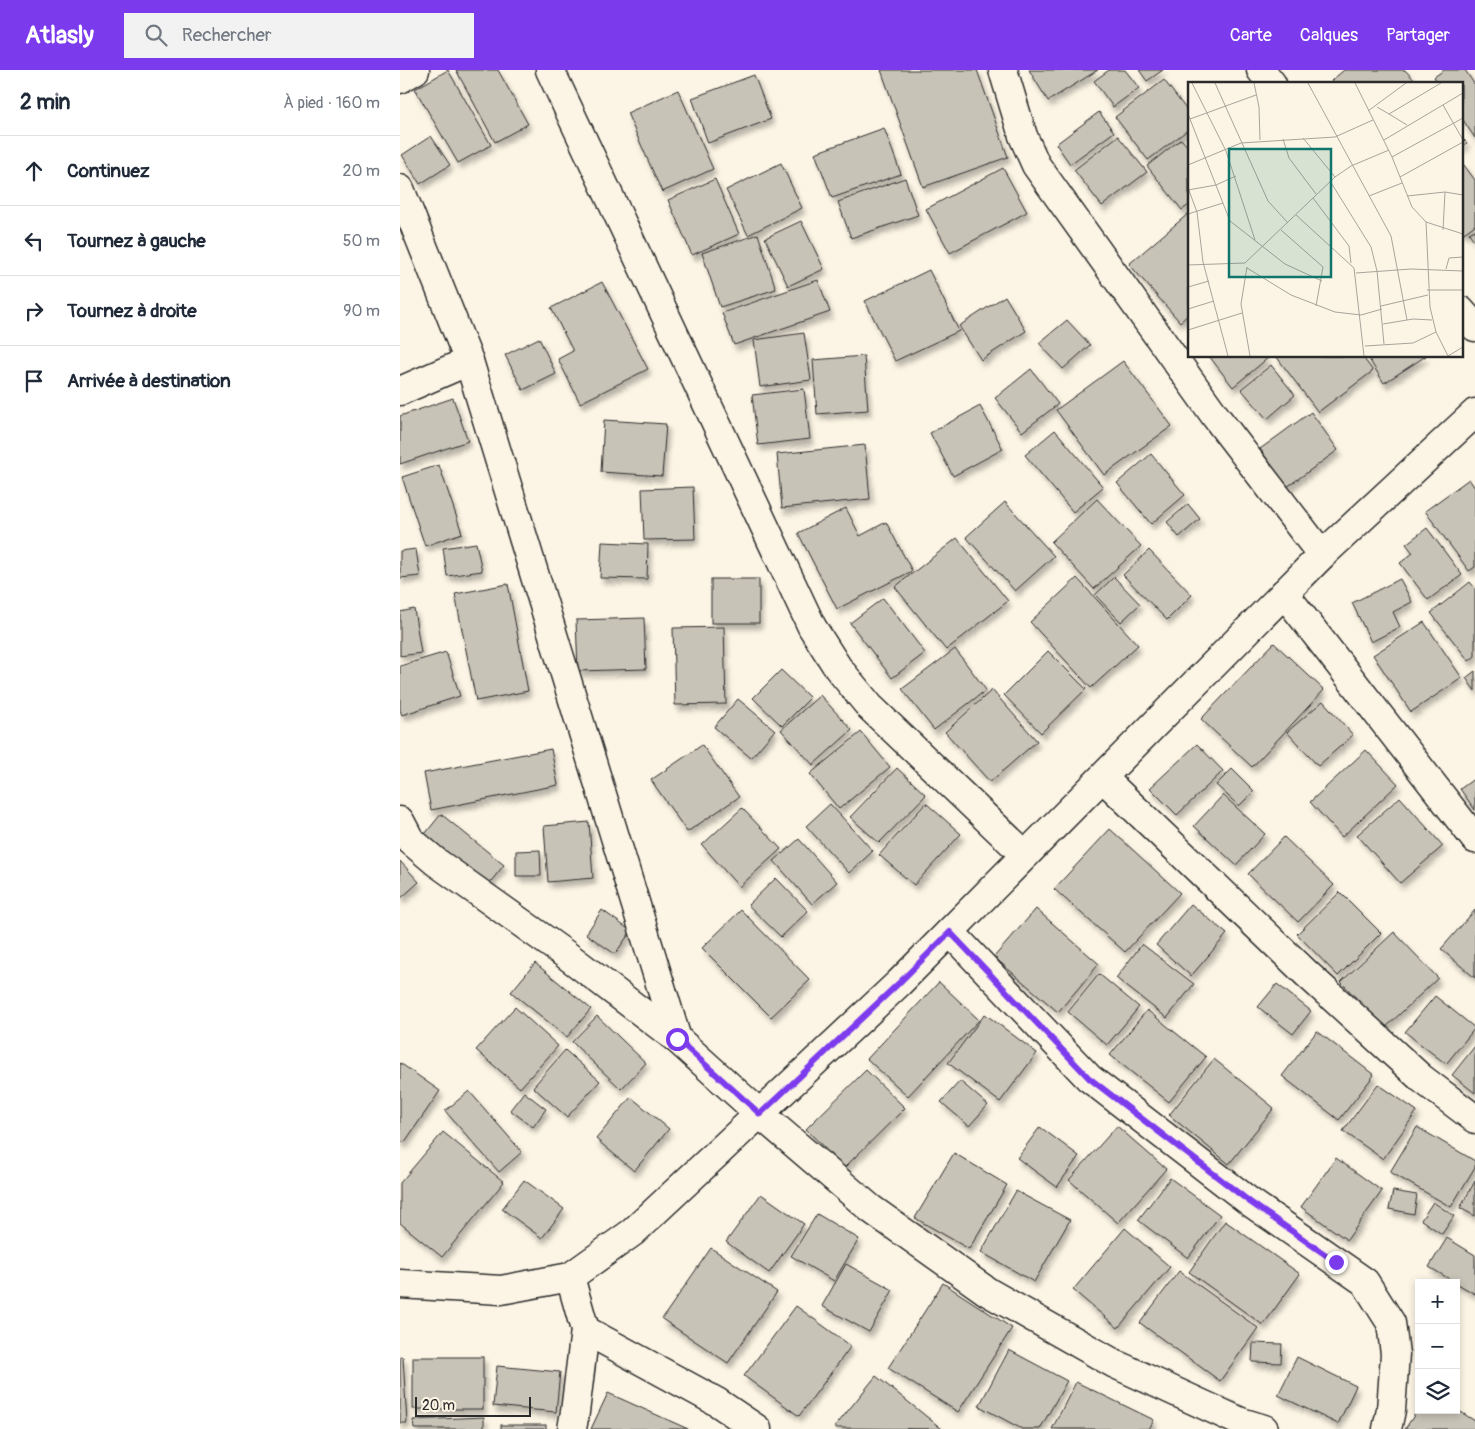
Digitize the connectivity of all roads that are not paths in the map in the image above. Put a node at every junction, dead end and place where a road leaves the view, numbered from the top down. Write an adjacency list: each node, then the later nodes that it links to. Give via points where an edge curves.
1 (415, 70): 5 (street)
2 (550, 70): 18 (street, via 812,627 838,668 870,706)
3 (1003, 70): 13 (street, via 1023,136 1036,164 1216,417)
4 (1262, 70): 6 (street)
5 (400, 79)
6 (1271, 82)
7 (400, 189): 10 (street)
8 (1462, 312): 9 (street)
9 (1475, 327)
10 (469, 362): 11 (street); 20 (street)
11 (400, 390)
12 (1473, 419): 13 (street)
13 (1322, 555): 14 (street)
14 (1284, 593): 15 (street); 17 (street)
15 (1103, 778): 18 (street); 22 (street, via 1307,974 1421,1078)
16 (400, 821): 20 (street, via 410,840 436,862)
17 (1475, 839)
18 (1025, 855): 19 (street)
19 (950, 932): 21 (street); 29 (street, via 1089,1078 1250,1202 1366,1282 1391,1323 1395,1354)
20 (677, 1039): 21 (street)
21 (760, 1114): 23 (street, via 633,1232); 28 (street, via 871,1209 988,1292 1115,1364)
22 (1475, 1118)
23 (570, 1277): 24 (street, via 501,1290); 25 (street)
24 (400, 1284)
25 (585, 1330): 26 (street); 27 (street, via 717,1402)
26 (572, 1429)
27 (756, 1429)
28 (1264, 1429)
29 (1387, 1429)

